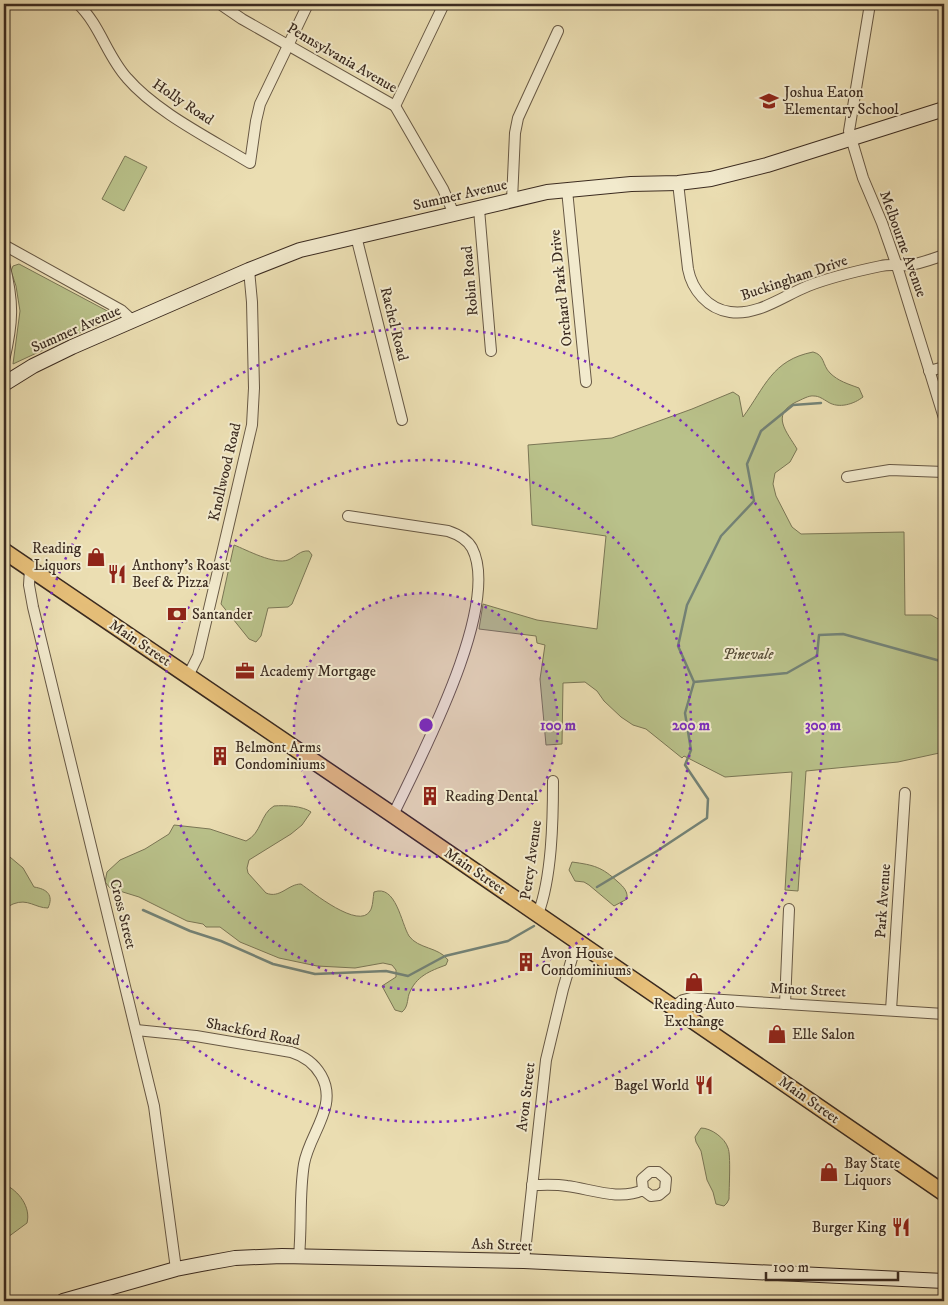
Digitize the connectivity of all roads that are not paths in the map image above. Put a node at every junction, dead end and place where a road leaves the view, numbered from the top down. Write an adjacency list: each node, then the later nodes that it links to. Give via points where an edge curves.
1 (78, 4): 7 (street, Holly Road, via 92,20 119,69 142,93 157,106 250,163 260,104)
2 (220, 4): 7 (street, Pennsylvania Avenue)
3 (308, 4): 7 (street)
4 (444, 4): 8 (street)
5 (870, 4): 10 (street, Melbourne Avenue, via 848,126)
6 (558, 31): 13 (street, via 518,118)
7 (288, 44): 8 (street, Pennsylvania Avenue)
8 (395, 106): 15 (street, Pennsylvania Avenue)
9 (944, 109): 10 (street, Summer Avenue)
10 (850, 138): 11 (street, Summer Avenue, via 733,174); 20 (street, Melbourne Avenue)
11 (678, 183): 12 (street, Summer Avenue); 20 (street, Buckingham Drive, via 690,280 704,299 720,309 754,310 823,281 883,266)
12 (567, 190): 13 (street, Summer Avenue); 28 (street, Orchard Park Drive)
13 (512, 200): 14 (street, Summer Avenue)
14 (479, 209): 15 (street, Summer Avenue); 23 (street, Robin Road)
15 (454, 214): 16 (street, Summer Avenue)
16 (356, 236): 21 (street, Summer Avenue, via 300,250); 30 (street, Rachel Road)
17 (4, 245): 22 (street, via 123,310)
18 (944, 255): 20 (street, Buckingham Drive, via 913,265)
19 (4, 263): 24 (street, via 12,307)
20 (897, 266): 26 (street, Melbourne Avenue)
21 (249, 270): 22 (street, Summer Avenue); 36 (street, Knollwood Road, via 254,388 252,425 198,657)
22 (133, 321): 27 (street, Summer Avenue)
23 (491, 351)
24 (4, 362)
25 (944, 366): 26 (street)
26 (929, 371): 29 (street, Melbourne Avenue)
27 (4, 381)
28 (586, 382)
29 (944, 418)
30 (402, 420)
31 (944, 472): 32 (street, via 890,470)
32 (847, 477)
33 (348, 516): 39 (street, via 448,531 468,542 477,561 475,605 458,672)
34 (4, 551): 35 (main road, Main Street)
35 (30, 569): 36 (main road, Main Street); 47 (street, Cross Street, via 33,607)
36 (188, 676): 39 (main road, Main Street)
37 (553, 780): 41 (street, Percy Avenue, via 547,876)
38 (904, 793): 45 (street, Park Avenue)
39 (393, 815): 41 (main road, Main Street)
40 (789, 909): 43 (street)
41 (538, 914): 42 (main road, Main Street)
42 (577, 941): 44 (main road, Main Street); 48 (street, Avon Street, via 547,1054)
43 (785, 1004): 44 (street, Minot Street, via 691,998); 45 (street, Minot Street)
44 (673, 1007): 50 (main road, Main Street)
45 (891, 1010): 46 (street, Minot Street)
46 (944, 1014)
47 (136, 1030): 51 (street, Shackford Road, via 291,1052 305,1058 318,1071 324,1080 327,1096 325,1112 305,1160); 53 (street, Cross Street, via 154,1106)
48 (532, 1185): 49 (street, via 566,1186 610,1194 633,1194); 52 (street, Avon Street)
49 (643, 1190)
50 (944, 1193)
51 (299, 1256): 52 (street, Ash Street); 53 (street, Ash Street, via 235,1258)
52 (524, 1261): 54 (street, Ash Street)
53 (176, 1269): 55 (street, Ash Street)
54 (944, 1281)
55 (63, 1301)

